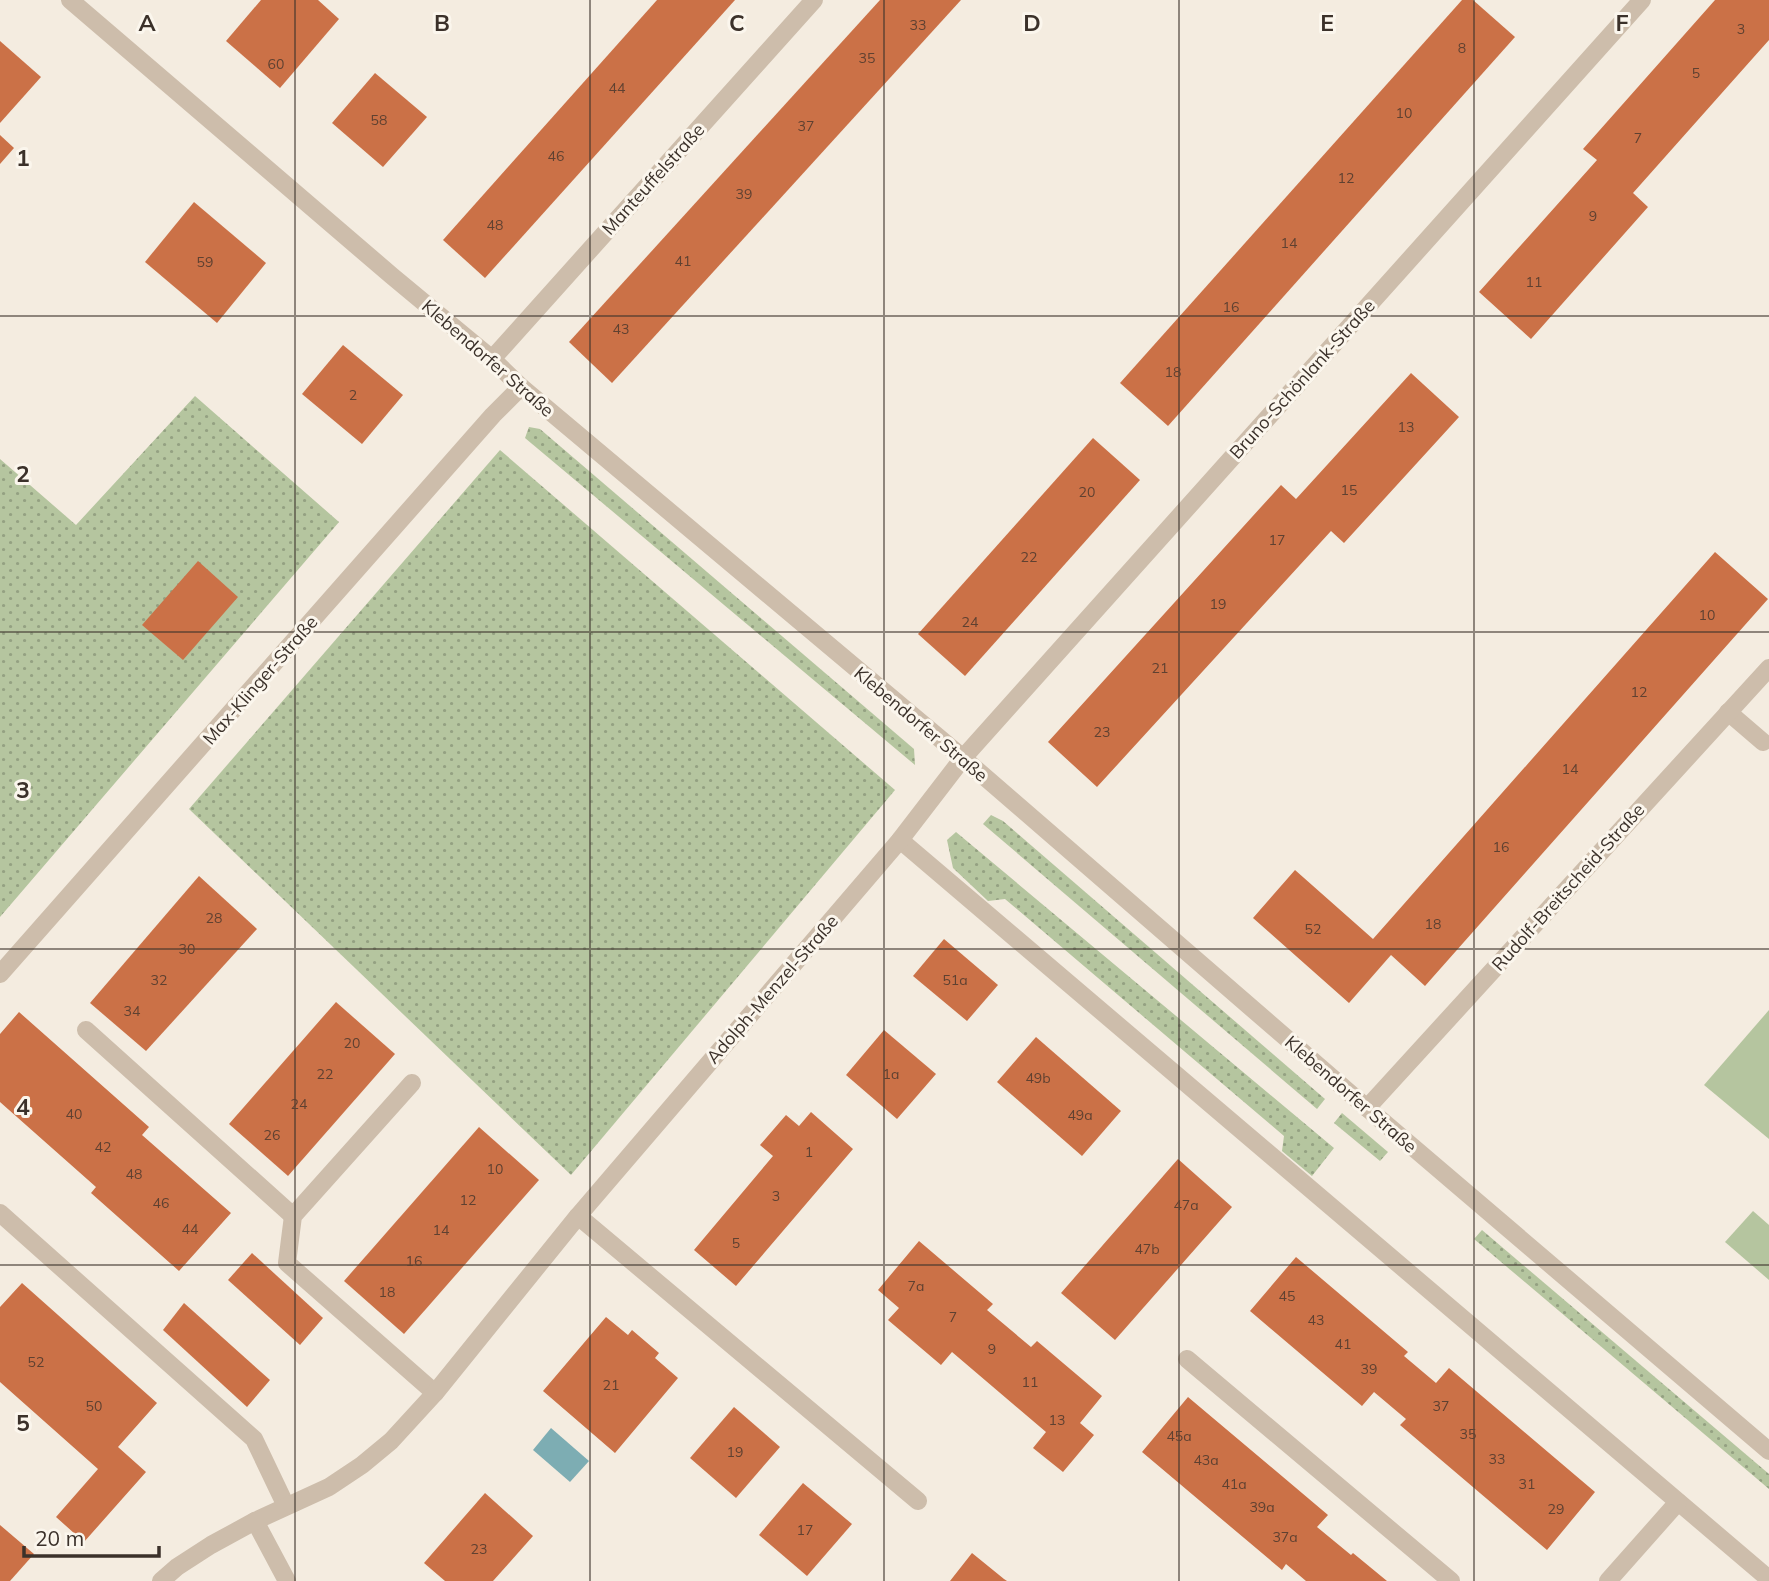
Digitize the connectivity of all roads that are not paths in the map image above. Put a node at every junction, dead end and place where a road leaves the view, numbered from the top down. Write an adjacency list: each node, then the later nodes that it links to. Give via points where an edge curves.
1 (71, 0): 4 (street, Klebendorfer Straße)
2 (814, 0): 4 (street, Manteuffelstraße)
3 (1642, 0): 9 (street, Bruno-Schönlank-Straße)
4 (492, 359): 5 (street, Klebendorfer Straße)
5 (520, 387): 9 (street, Klebendorfer Straße); 11 (street, Max-Klinger-Straße)
6 (1769, 668): 7 (street, Rudolf-Breitscheid-Straße)
7 (1728, 712): 8 (street); 14 (street, Rudolf-Breitscheid-Straße)
8 (1763, 742)
9 (963, 758): 10 (street, Adolph-Menzel-Straße); 14 (street, Klebendorfer Straße)
10 (900, 840): 17 (street, Adolph-Menzel-Straße); 22 (street)
11 (0, 974)
12 (86, 1030): 16 (street)
13 (412, 1083): 16 (street)
14 (1367, 1108): 20 (street, Klebendorfer Straße)
15 (0, 1213): 23 (street, via 254,1439)
16 (293, 1216): 19 (street, via 287,1263)
17 (578, 1216): 19 (street, Adolph-Menzel-Straße); 21 (street)
18 (1187, 1359): 28 (street)
19 (435, 1393): 23 (street, Adolph-Menzel-Straße, via 362,1465 329,1487)
20 (1769, 1451)
21 (918, 1501)
22 (1678, 1502): 25 (street); 29 (street)
23 (286, 1506): 24 (street, Adolph-Menzel-Straße)
24 (255, 1521): 26 (street, Adolph-Menzel-Straße); 27 (street)
25 (1769, 1579)
26 (161, 1581)
27 (287, 1581)
28 (1451, 1581)
29 (1608, 1581)

